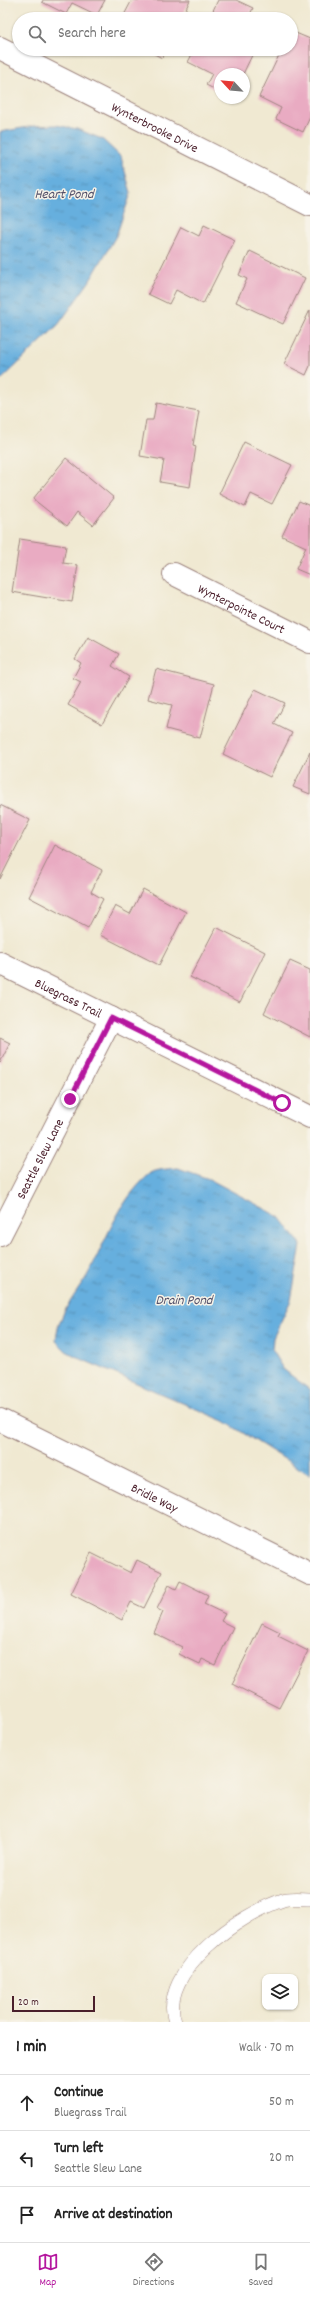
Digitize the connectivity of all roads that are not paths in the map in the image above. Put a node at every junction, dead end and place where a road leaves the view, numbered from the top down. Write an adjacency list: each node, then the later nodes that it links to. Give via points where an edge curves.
1 (0, 48): 2 (street, Wynterbrooke Drive)
2 (12, 54)
3 (16, 56): 4 (street, Wynterbrooke Drive)
4 (310, 205)
5 (174, 574): 6 (street, Wynterpointe Court)
6 (310, 642)
7 (0, 963): 8 (street, Bluegrass Trail)
8 (111, 1018): 9 (street, Bluegrass Trail); 10 (street, Seattle Slew Lane)
9 (310, 1117)
10 (0, 1235)
11 (0, 1420): 12 (street, Bridle Way)
12 (310, 1574)
13 (310, 1899): 14 (lane, via 285,1899 253,1911 191,1963 173,1995)
14 (175, 2022)

